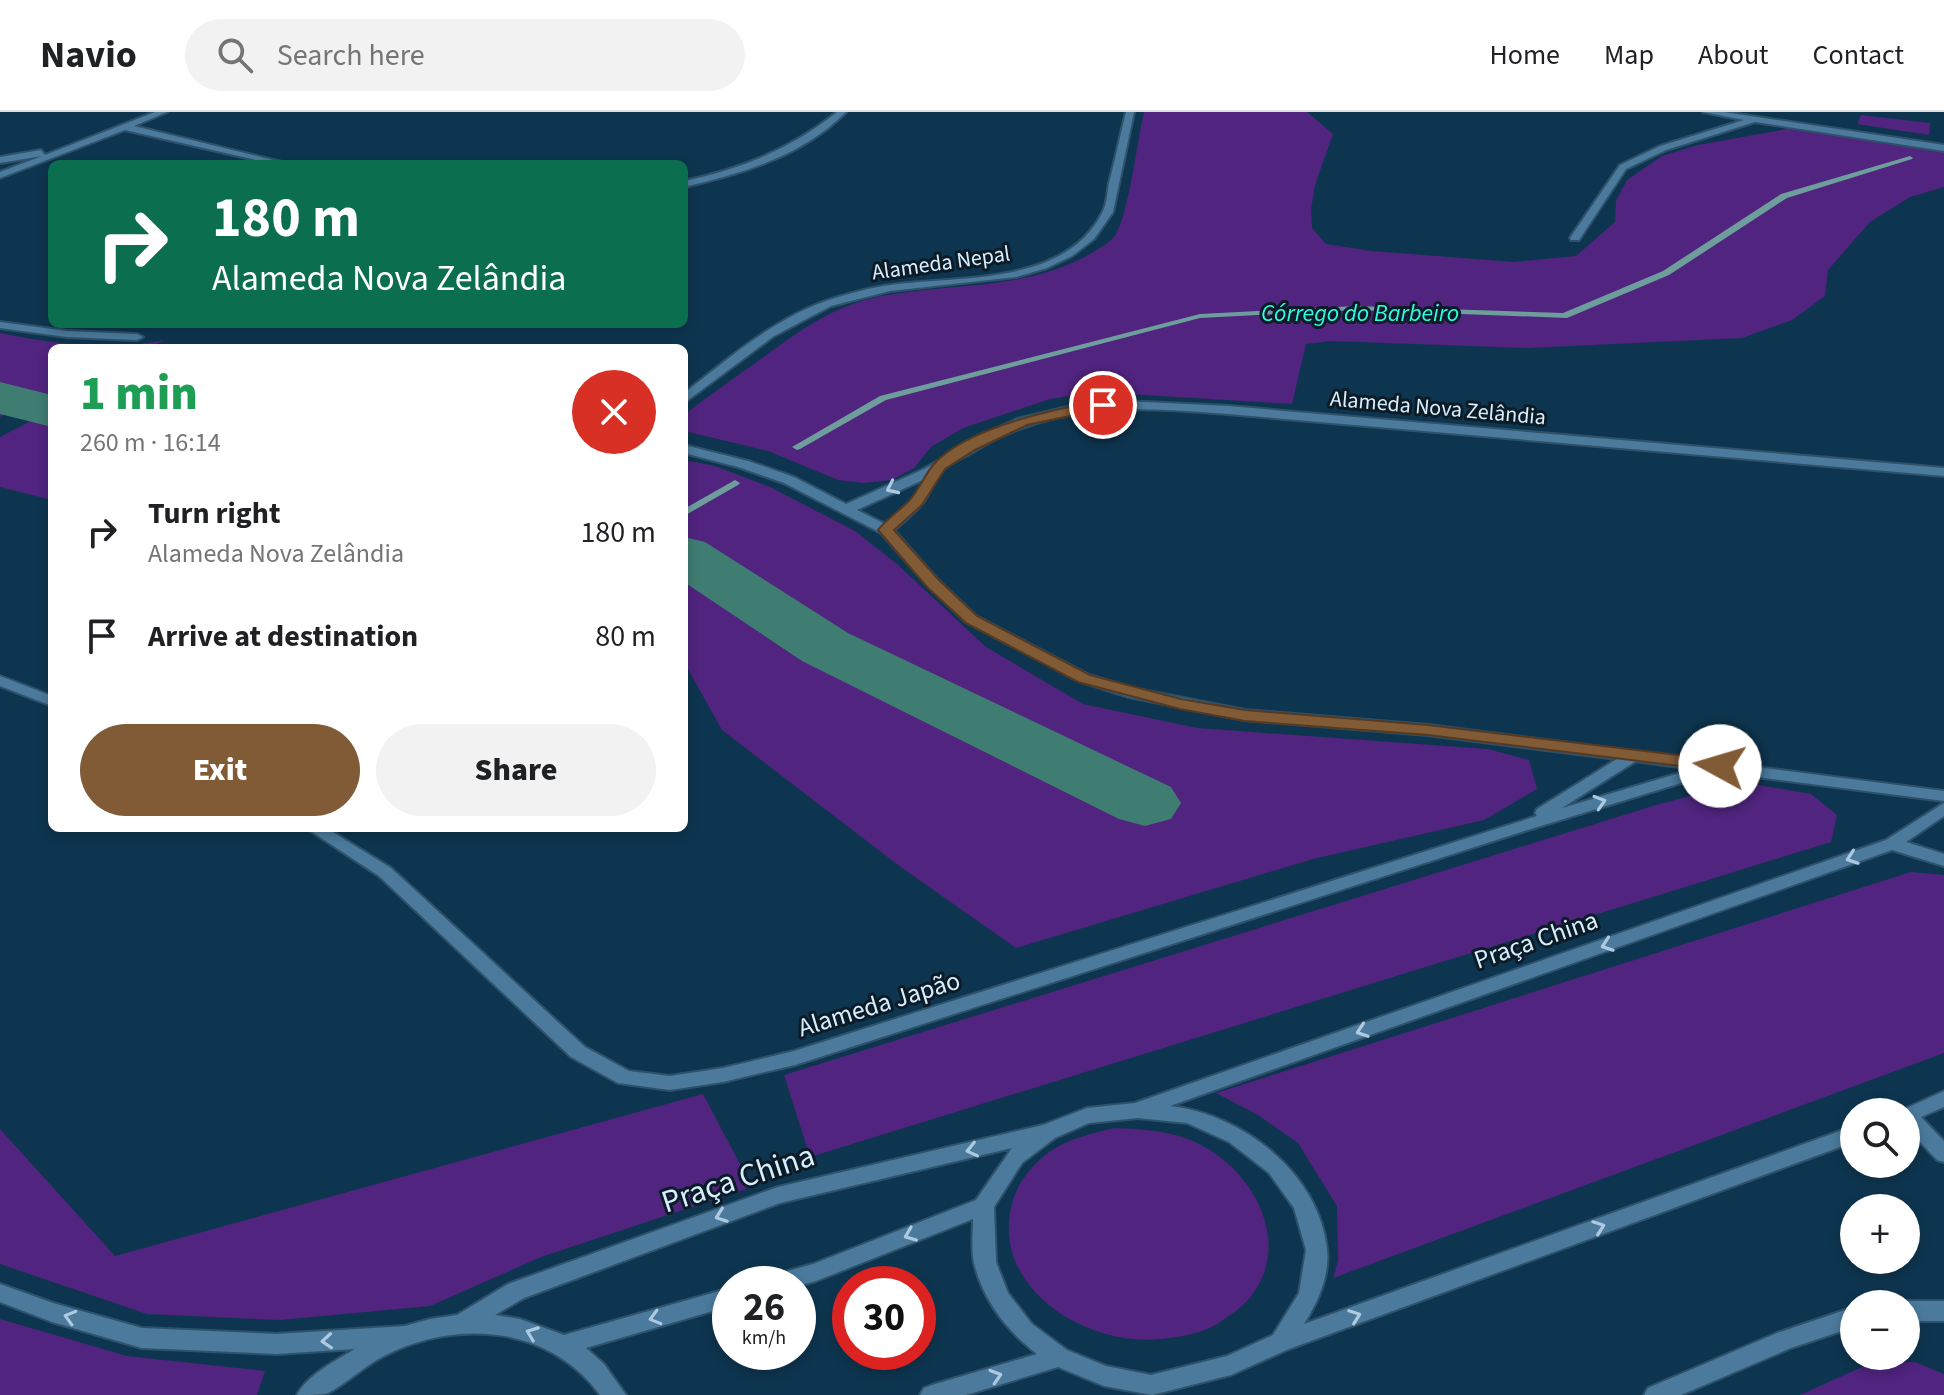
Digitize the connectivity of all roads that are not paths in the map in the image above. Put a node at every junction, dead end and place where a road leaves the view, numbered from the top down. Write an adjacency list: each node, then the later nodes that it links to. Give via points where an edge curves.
1 (163, 112): 6 (street)
2 (842, 112): 12 (street, via 782,154)
3 (1130, 112): 16 (street, Alameda Nepal, via 1108,212 1081,247 1029,271 897,287 824,305 767,336)
4 (1707, 112): 5 (street)
5 (1756, 120): 8 (street); 13 (street, via 1663,148 1623,167)
6 (124, 127): 7 (street); 10 (street)
7 (73, 145): 9 (street); 11 (street)
8 (1944, 148)
9 (3, 159): 11 (street, via 14,163)
10 (268, 160)
11 (0, 174)
12 (688, 183)
13 (1575, 238)
14 (0, 325): 15 (street)
15 (137, 337)
16 (688, 396)
17 (688, 450): 20 (street, via 789,480)
18 (940, 466): 19 (street, Alameda Nova Zelândia, via 993,434 1056,412 1154,405); 20 (street, Alameda Nova Zelândia, one-way to 20); 21 (street, Alameda Nova Zelândia, via 917,502)
19 (1944, 472)
20 (845, 510): 21 (street)
21 (886, 530): 24 (street, via 971,619 1084,678 1129,692 1245,715 1428,730)
22 (0, 681): 23 (street)
23 (48, 699)
24 (1633, 756): 25 (street); 28 (street, Alameda Japão)
25 (1720, 766): 26 (street); 28 (street, Alameda Japão, one-way to 25)
26 (1944, 796)
27 (1944, 808): 30 (street, Praça China)
28 (1525, 825): 29 (street, Alameda Japão, via 795,1058 670,1083 625,1078 578,1052 385,872)
29 (320, 832)
30 (1892, 844): 31 (street); 34 (street, Praça China, one-way to 34)
31 (1944, 860)
32 (1944, 1099): 33 (street)
33 (1920, 1109)
34 (1138, 1110): 36 (street, Praça China, via 1087,1116); 48 (street, Praça China, via 1189,1116 1236,1136 1276,1167 1304,1205 1317,1250 1310,1295)
35 (1920, 1129): 38 (street)
36 (1048, 1132): 39 (street, Praça China, via 1015,1157); 46 (street, Praça China, one-way to 46, via 778,1195 516,1291)
37 (1840, 1139): 48 (street, one-way to 37)
38 (1944, 1154)
39 (983, 1206): 40 (street, one-way to 40); 50 (street, via 985,1262 999,1298 1024,1331)
40 (816, 1272)
41 (0, 1293): 47 (street, Praça China, one-way to 41, via 276,1344 142,1338)
42 (712, 1302): 49 (street, one-way to 49)
43 (1920, 1311): 44 (street)
44 (1944, 1311)
45 (1840, 1322): 55 (street)
46 (461, 1324): 47 (street, Praça China); 49 (street, Praça China, one-way to 46, via 516,1326)
47 (404, 1336): 52 (street, Praça China, via 343,1365)
48 (1281, 1342): 51 (street, via 1231,1365)
49 (564, 1345): 53 (street, Praça China, via 603,1376)
50 (1059, 1357): 51 (street); 54 (street, one-way to 50)
51 (1142, 1390)
52 (309, 1395)
53 (614, 1395)
54 (932, 1395)
55 (1656, 1395)

